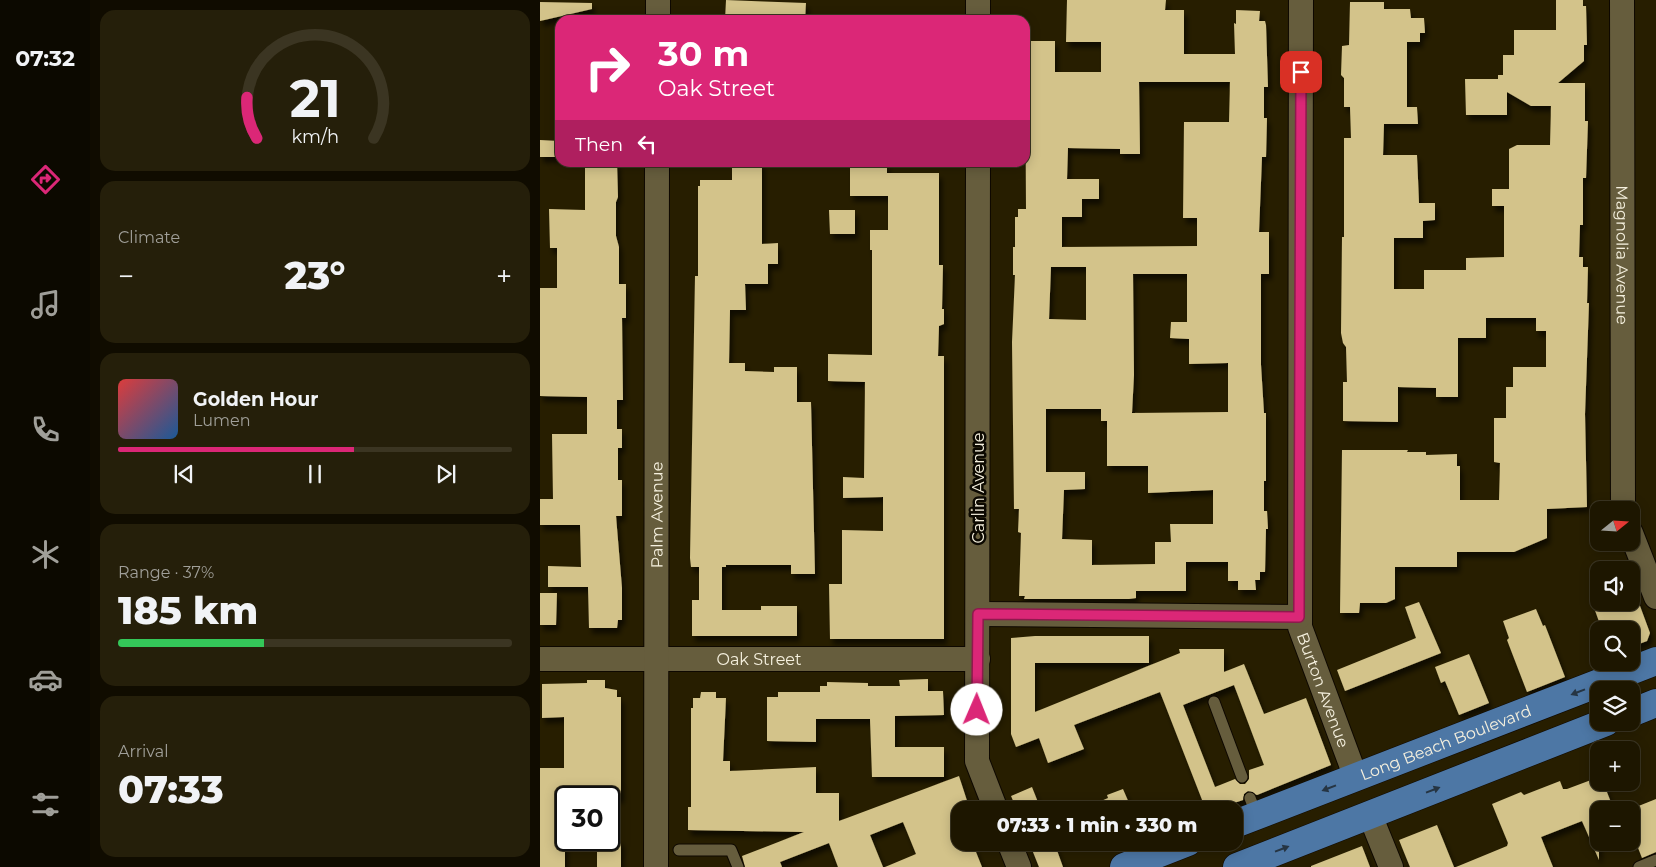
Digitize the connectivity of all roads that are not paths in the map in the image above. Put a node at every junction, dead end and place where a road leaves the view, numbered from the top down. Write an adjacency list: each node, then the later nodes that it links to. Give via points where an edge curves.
1 (658, 0): 5 (street)
2 (978, 0): 6 (street)
3 (1300, 0): 13 (street, Burton Avenue)
4 (1622, 0): 9 (street, Magnolia Avenue)
5 (658, 15)
6 (978, 15)
7 (657, 167): 15 (street, Palm Avenue)
8 (978, 167): 12 (street, Carlin Avenue)
9 (1623, 501)
10 (1638, 551): 11 (street)
11 (1656, 597)
12 (978, 614): 13 (street); 16 (street, Carlin Avenue)
13 (1299, 617): 23 (street, Burton Avenue, via 1302,637)
14 (540, 659): 15 (street, Oak Street)
15 (657, 659): 16 (street, Oak Street); 31 (street, Palm Avenue)
16 (978, 659): 24 (street, Carlin Avenue, via 977,760)
17 (1656, 661): 23 (main road, Long Beach Boulevard, one-way to 23)
18 (1214, 702): 22 (lane)
19 (1656, 703): 20 (main road)
20 (1640, 709)
21 (1590, 728): 26 (main road, one-way to 21)
22 (1242, 777)
23 (1356, 778): 25 (main road, Long Beach Boulevard, one-way to 25)
24 (993, 801)
25 (1248, 812)
26 (1370, 815): 35 (main road, one-way to 26); 36 (street)
27 (679, 850): 32 (lane, via 731,850)
28 (1013, 851): 33 (street)
29 (1165, 851): 34 (main road)
30 (1656, 860): 37 (lane)
31 (656, 867)
32 (738, 867)
33 (1019, 867)
34 (1124, 867)
35 (1237, 867)
36 (1391, 867)
37 (1639, 867)

